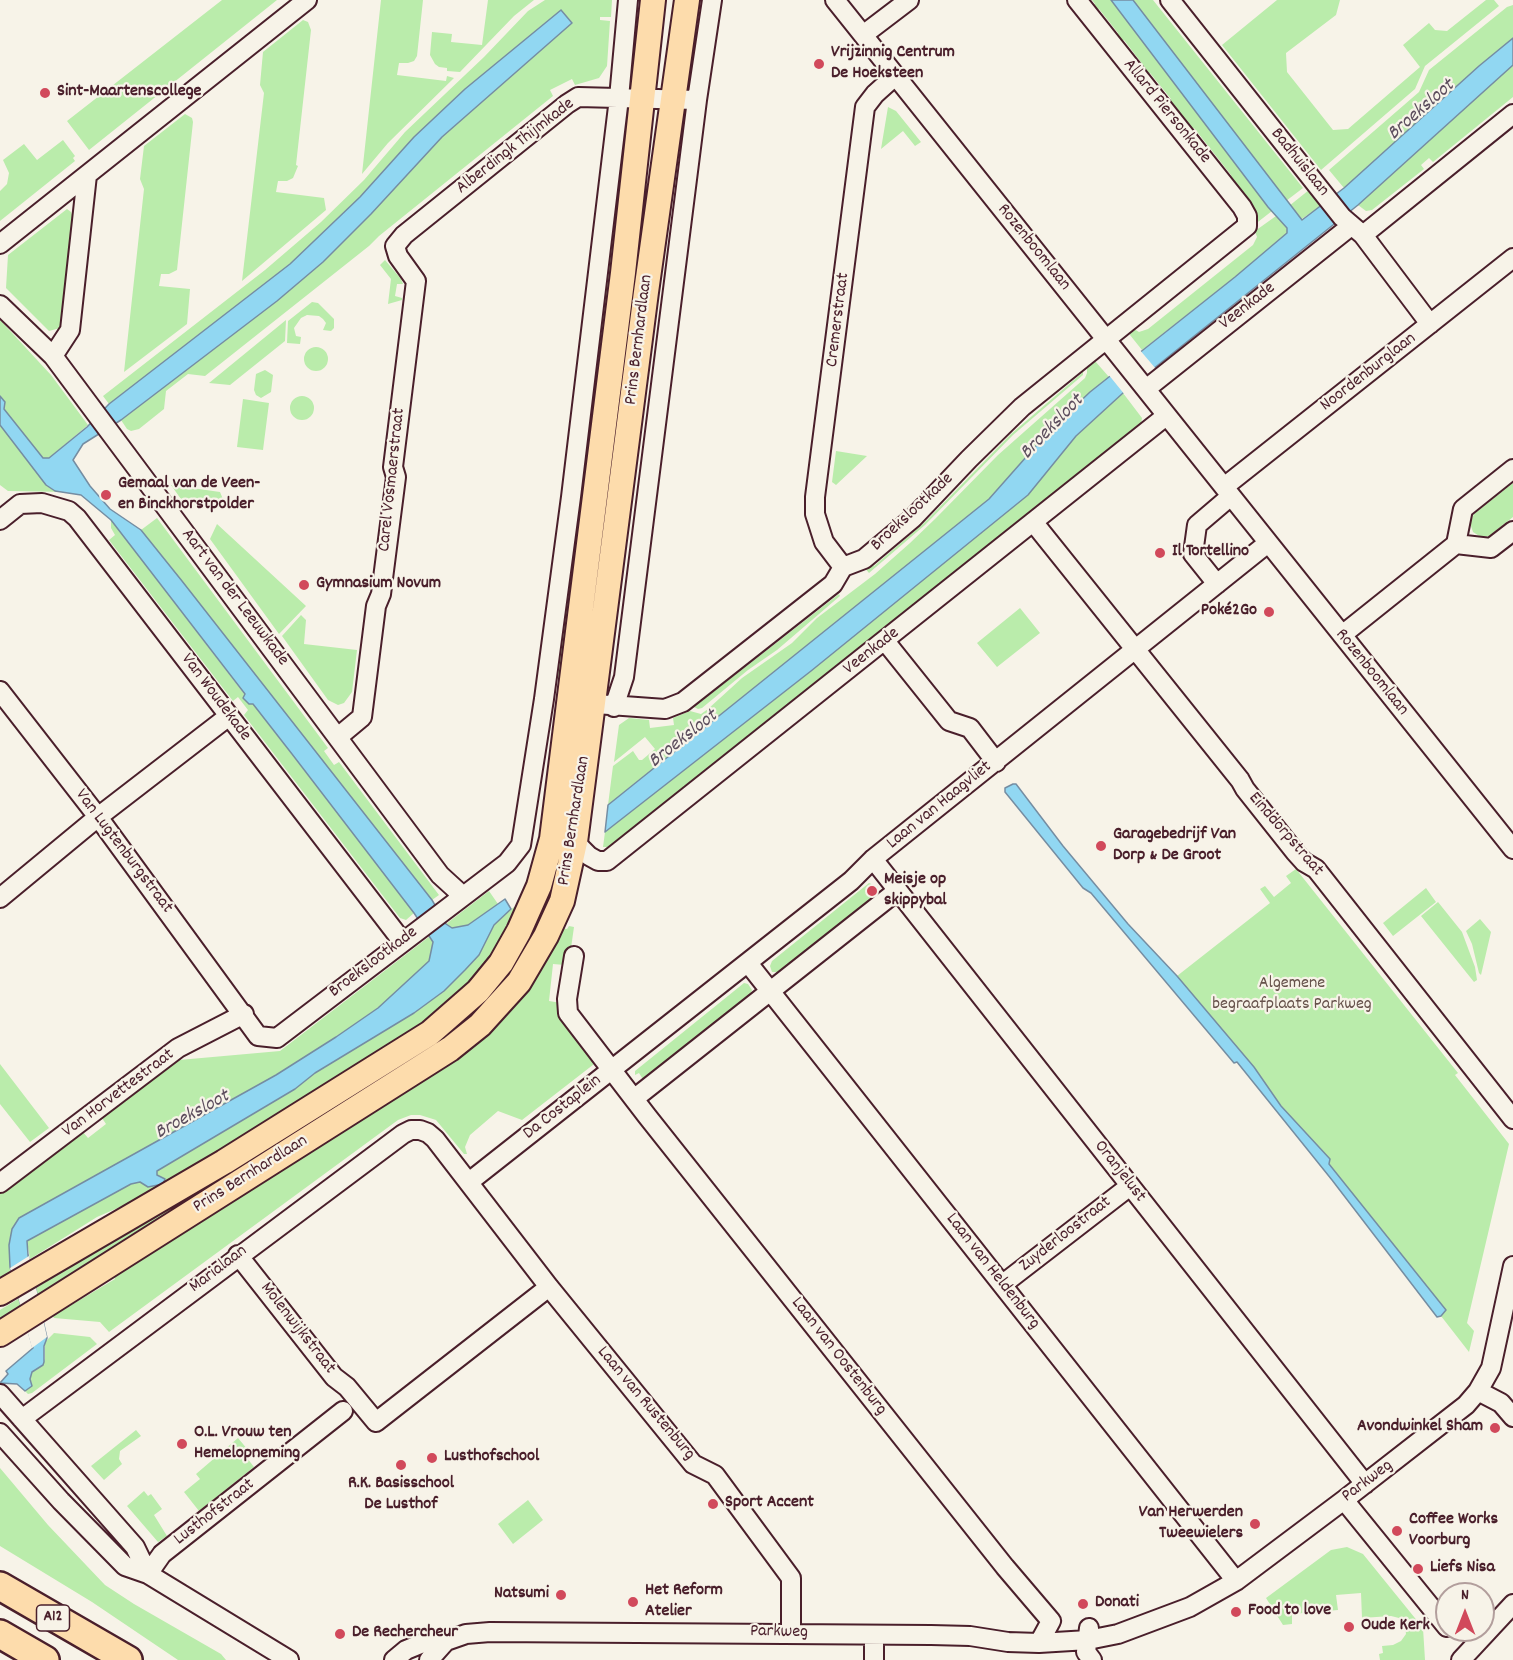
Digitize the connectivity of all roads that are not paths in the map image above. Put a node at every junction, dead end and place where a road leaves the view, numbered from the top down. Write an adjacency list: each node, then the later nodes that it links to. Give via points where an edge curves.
1 (307, 0): 17 (street)
2 (628, 0): 14 (street, Prins Bernhardlaan)
3 (653, 0): 14 (main road, Prins Bernhardlaan)
4 (687, 0): 10 (main road, Prins Bernhardlaan)
5 (712, 0): 12 (street, Prins Bernhardlaan)
6 (835, 0): 11 (street, Rozenboomlaan)
7 (909, 0): 11 (street)
8 (1077, 0): 18 (street, Allard Piersonkade, via 1242,207)
9 (1170, 0): 19 (street, Badhuislaan)
10 (684, 27): 12 (street); 15 (main road, Prins Bernhardlaan)
11 (863, 35): 13 (street, Rozenboomlaan)
12 (704, 55): 15 (street, Prins Bernhardlaan)
13 (895, 76): 25 (street, Rozenboomlaan); 36 (street, Cremerstraat, via 865,107 815,497 819,529)
14 (630, 99): 15 (street, Alberdingk Thijmkade); 22 (street, Alberdingk Thijmkade, via 578,97 404,235 395,246); 42 (street, Prins Bernhardlaan); 43 (main road, Prins Bernhardlaan, via 620,296)
15 (686, 99): 44 (main road, Prins Bernhardlaan, via 646,292)
16 (1513, 114): 19 (street, Veenkade)
17 (87, 175): 20 (street); 26 (street, via 70,330)
18 (1247, 226): 25 (street, Broekslootkade)
19 (1352, 226): 24 (street, Badhuislaan); 27 (street, Veenkade)
20 (0, 244)
21 (1513, 258): 24 (street, Noordenburglaan)
22 (416, 282): 46 (street, Carel Vosmaerstraat, via 393,467 396,477 362,717)
23 (0, 304): 26 (street, Aart van der Leeuwkade)
24 (1430, 324): 30 (street, Noordenburglaan)
25 (1111, 346): 27 (street, Rozenboomlaan); 36 (street, Broekslootkade, via 1022,407 914,518 864,559)
26 (53, 356): 46 (street, Aart van der Leeuwkade)
27 (1144, 386): 28 (street, Rozenboomlaan)
28 (1166, 416): 30 (street, Rozenboomlaan); 32 (street, Veenkade)
29 (1513, 469): 35 (street, via 1463,509)
30 (1228, 491): 34 (street, Rozenboomlaan); 37 (street, via 1197,525 1193,554)
31 (2, 515): 45 (street, Van Woudekade, via 20,504 42,503 69,511 77,518)
32 (1034, 523): 39 (street, Veenkade); 40 (street, Einddorpstraat)
33 (1513, 531): 35 (street, via 1491,548)
34 (1268, 543): 37 (street, Laan van Haagvliet); 38 (street, Rozenboomlaan)
35 (1456, 544): 38 (street)
36 (843, 567): 44 (street, Broekslootkade, via 833,584 683,702 665,710)
37 (1217, 584): 40 (street, Laan van Haagvliet)
38 (1341, 635): 51 (street, Rozenboomlaan)
39 (885, 641): 47 (street, via 949,721 970,728); 49 (street, Veenkade, via 607,861 589,856)
40 (1135, 650): 47 (street, Laan van Haagvliet); 65 (street, Einddorpstraat, via 1295,852 1316,869)
41 (0, 691): 48 (street, Van Lugtenburgstraat)
42 (544, 699): 43 (street, Broekslootkade); 50 (street, Prins Bernhardlaan)
43 (569, 702): 44 (street, Broekslootkade); 54 (main road, Prins Bernhardlaan)
44 (604, 706): 49 (main road, Prins Bernhardlaan)
45 (229, 716): 48 (street); 58 (street, Van Woudekade)
46 (338, 737): 57 (street, Aart van der Leeuwkade)
47 (996, 762): 52 (street, Laan van Haagvliet)
48 (98, 817): 56 (street); 62 (street, Van Lugtenburgstraat)
49 (575, 842): 74 (main road, Prins Bernhardlaan, via 562,901 546,936 519,982 480,1025 417,1071)
50 (521, 845): 53 (street, Prins Bernhardlaan); 54 (street, Prins Bernhardlaan)
51 (1513, 849)
52 (873, 859): 55 (street, Oranjelust); 60 (street, Laan van Haagvliet)
53 (507, 863): 57 (street, Broekslootkade)
54 (546, 863): 71 (main road, Prins Bernhardlaan, via 523,922 501,963 478,991 430,1034 224,1162)
55 (897, 891): 61 (street); 68 (street, Oranjelust)
56 (0, 898)
57 (455, 901): 58 (street, Broekslootkade)
58 (408, 937): 62 (street, Broekslootkade, via 277,1038 258,1036)
59 (574, 956): 63 (street, Da Costaplein, via 568,1013)
60 (748, 963): 61 (street, Laan van Heldenburg); 63 (street, Laan van Haagvliet)
61 (771, 992): 64 (street); 72 (street, Laan van Heldenburg)
62 (244, 1014): 67 (street, Van Horvettestraat, via 177,1048)
63 (613, 1070): 64 (street, Laan van Oostenburg); 66 (street, Da Costaplein)
64 (634, 1098): 92 (street, Laan van Oostenburg, via 1051,1621)
65 (1513, 1119)
66 (469, 1182): 69 (street, Marialaan, via 435,1139 428,1133 411,1130); 73 (street, Laan van Rustenburg)
67 (0, 1183)
68 (1130, 1186): 72 (street, Zuyderloostraat); 81 (street, Oranjelust)
69 (238, 1255): 77 (street, Molenwijkstraat, via 334,1377 347,1387); 79 (street, Marialaan)
70 (1513, 1266): 75 (street, Parkweg, via 1491,1368)
71 (16, 1284)
72 (1002, 1284): 84 (street, Laan van Heldenburg)
73 (549, 1287): 77 (street, via 376,1422); 88 (street, Laan van Rustenburg, via 693,1464 715,1475 791,1578)
74 (0, 1334)
75 (1478, 1391): 78 (street, via 1501,1403); 81 (street, Parkweg, via 1467,1405)
76 (2, 1396): 79 (street)
77 (350, 1406): 83 (street, Lusthofstraat, via 162,1554)
78 (1513, 1417)
79 (22, 1419): 83 (street, via 135,1547)
80 (0, 1433): 83 (street, via 125,1566)
81 (1365, 1484): 82 (street, Parkweg)
82 (1344, 1500): 84 (street, Parkweg); 87 (street)
83 (148, 1574): 98 (street)
84 (1236, 1581): 89 (street, Parkweg, via 1190,1607 1136,1626 1116,1624)
85 (0, 1586): 97 (highway, A12)
86 (1513, 1604): 95 (street)
87 (1435, 1612)
88 (790, 1633): 91 (street, Parkweg); 93 (street, Parkweg, via 490,1632)
89 (1089, 1633): 92 (street, Parkweg); 102 (street, via 1086,1652)
90 (0, 1634): 96 (highway, A12)
91 (874, 1635): 92 (street, Parkweg, via 970,1636 1008,1631); 101 (street)
92 (1043, 1636)
93 (446, 1641): 99 (street, Parkweg, via 423,1643); 100 (street)
94 (1456, 1642): 95 (street)
95 (1465, 1656)
96 (45, 1660)
97 (128, 1660)
98 (293, 1660)
99 (394, 1660)
100 (429, 1660)
101 (874, 1660)
102 (1092, 1660)

